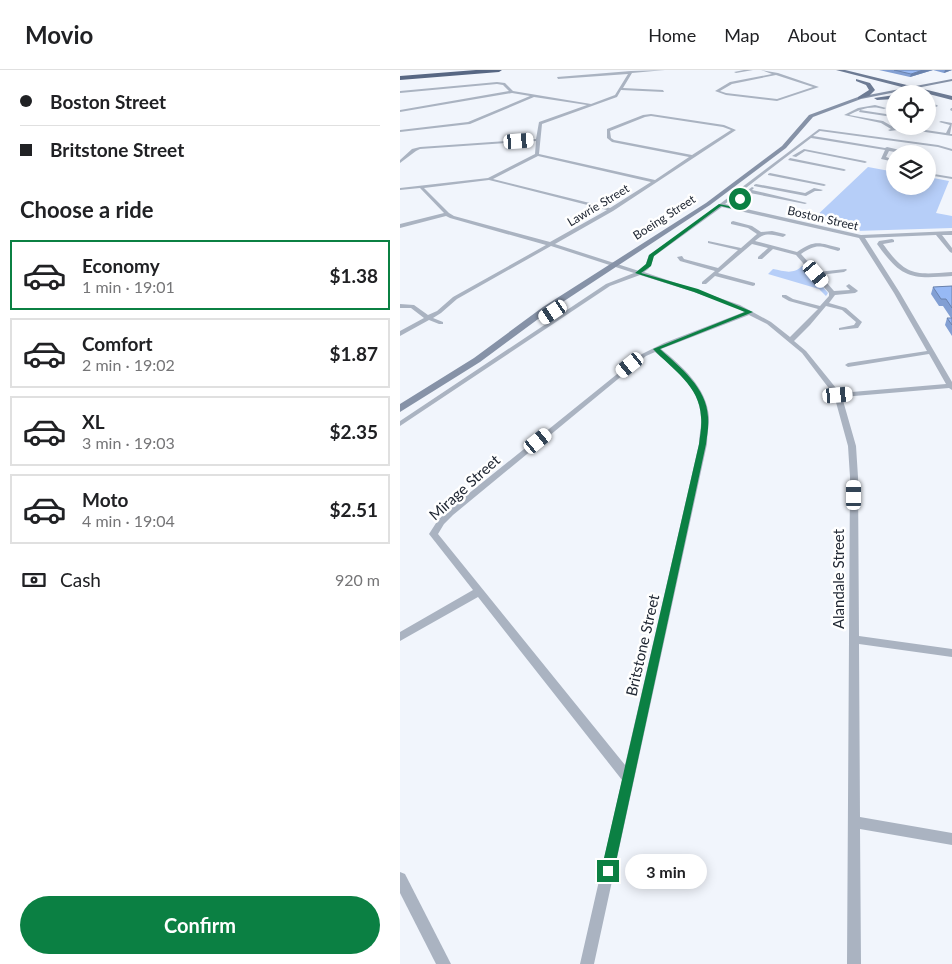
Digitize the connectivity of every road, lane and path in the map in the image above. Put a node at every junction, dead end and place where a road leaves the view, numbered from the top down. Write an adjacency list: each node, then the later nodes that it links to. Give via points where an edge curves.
1 (449, 70): 10 (highway)
2 (499, 70): 10 (highway)
3 (663, 70): 7 (street)
4 (752, 70): 8 (street)
5 (763, 70): 9 (street)
6 (836, 71): 14 (main road); 18 (main road); 26 (main road, via 871,86 871,92)
7 (631, 72): 11 (street); 17 (street)
8 (736, 72)
9 (777, 74): 9 (street, via 728,84 717,91 777,100 817,87)
10 (400, 75)
11 (558, 78)
12 (952, 81): 15 (main road); 16 (main road)
13 (497, 83): 20 (street); 21 (street, via 504,84)
14 (891, 85)
15 (930, 85)
16 (936, 86)
17 (621, 89): 19 (street); 30 (street, via 614,97)
18 (886, 90)
19 (663, 91)
20 (400, 92)
21 (512, 92): 23 (street); 33 (street)
22 (886, 95): 26 (main road, Boeing Street)
23 (533, 96): 30 (street); 39 (street, via 469,123)
24 (886, 96): 27 (main road)
25 (936, 96): 29 (main road)
26 (860, 98): 90 (main road, Boeing Street, via 825,108 812,116 789,143 708,204)
27 (877, 98): 35 (main road, via 843,107)
28 (936, 98): 29 (main road)
29 (952, 100)
30 (592, 104): 46 (street, via 540,123)
31 (884, 108): 32 (street, via 877,105)
32 (855, 110): 34 (street); 37 (street, via 846,115)
33 (400, 111)
34 (886, 115)
35 (823, 118)
36 (941, 122): 42 (street)
37 (886, 124)
38 (817, 127): 44 (street, Boeing Street); 45 (street); 90 (main road, Boeing Street, via 692,219)
39 (401, 129)
40 (936, 129): 42 (street)
41 (938, 130): 42 (street)
42 (951, 130)
43 (887, 135): 45 (street)
44 (809, 137): 49 (street); 67 (street, Boeing Street)
45 (884, 138): 47 (street)
46 (537, 140): 51 (street); 54 (street, via 420,148)
47 (894, 140): 48 (street); 50 (street)
48 (890, 145)
49 (886, 149)
50 (952, 150)
51 (537, 155): 60 (street); 61 (street)
52 (693, 157): 52 (street, Lawrie Street, via 734,130 648,115 607,131 613,141); 61 (street, Lawrie Street)
53 (790, 159): 55 (street, via 804,150); 56 (street); 57 (street)
54 (400, 162)
55 (865, 162)
56 (844, 170)
57 (770, 174): 62 (street); 62 (street, via 823,187 804,195)
58 (936, 175): 59 (street)
59 (952, 178)
60 (489, 179): 63 (street); 68 (street)
61 (655, 181): 68 (street, Lawrie Street)
62 (756, 185): 65 (street)
63 (421, 186): 64 (street); 70 (street)
64 (400, 189)
65 (748, 191): 66 (street); 69 (street, via 740,199)
66 (805, 203)
67 (721, 205): 69 (street, Boston Street); 93 (street, Boeing Street, via 651,256 649,265)
68 (611, 210): 82 (street, Lawrie Street)
69 (740, 210): 77 (street, Boston Street)
70 (447, 214): 72 (street); 82 (street)
71 (732, 223): 75 (street, via 750,227)
72 (400, 226)
73 (937, 233): 74 (street, Boston Street); 77 (street, Boston Street); 78 (street)
74 (952, 233)
75 (760, 234): 76 (street); 81 (street)
76 (783, 235)
77 (861, 237): 111 (street, via 898,293)
78 (943, 238): 79 (street); 86 (street); 95 (street, via 880,243 906,273 918,276)
79 (952, 238)
80 (710, 242): 85 (street)
81 (751, 242): 83 (street); 85 (street)
82 (550, 244): 90 (street, Alandale Street); 101 (street, Lawrie Street)
83 (772, 248): 87 (street); 89 (street)
84 (838, 249): 87 (street, via 810,245)
85 (743, 250): 92 (street)
86 (952, 252)
87 (798, 254): 94 (street)
88 (680, 257): 92 (street)
89 (760, 258)
90 (617, 265): 93 (street, Alandale Street); 115 (main road, Boeing Street)
91 (844, 270): 94 (street)
92 (717, 272): 96 (street); 97 (street)
93 (637, 273): 104 (street, Alandale Street); 116 (street, Boeing Street, via 608,285)
94 (816, 274): 99 (street)
95 (952, 274)
96 (704, 283)
97 (753, 284)
98 (849, 286): 99 (street, via 855,291)
99 (832, 293): 103 (street)
100 (784, 296): 103 (street)
101 (448, 304): 105 (street)
102 (400, 306): 105 (street, via 414,307)
103 (823, 306): 107 (street, via 844,309 859,322 856,327); 109 (street)
104 (750, 312): 109 (street, Alandale Street); 110 (street, Mirage Street)
105 (428, 318): 106 (street); 108 (street)
106 (441, 322)
107 (841, 329)
108 (400, 334)
109 (791, 340): 114 (street, Alandale Street, via 815,364)
110 (656, 349): 117 (street, Mirage Street, via 630,365 436,528 433,534); 121 (street, Britstone Street, via 693,386 705,416 703,444)
111 (930, 352): 112 (street); 113 (street)
112 (848, 365)
113 (952, 386): 114 (street)
114 (838, 395): 119 (street, Alandale Street, via 852,446 854,477)
115 (400, 411)
116 (400, 424)
117 (478, 592): 118 (street); 121 (street, Mirage Street)
118 (400, 637)
119 (853, 639): 120 (street); 122 (street, Alandale Street)
120 (952, 653)
121 (628, 778): 126 (street, Britstone Street)
122 (854, 822): 123 (street); 127 (street, Alandale Street)
123 (952, 839)
124 (400, 879): 125 (street)
125 (444, 964)
126 (587, 964)
127 (854, 964)

